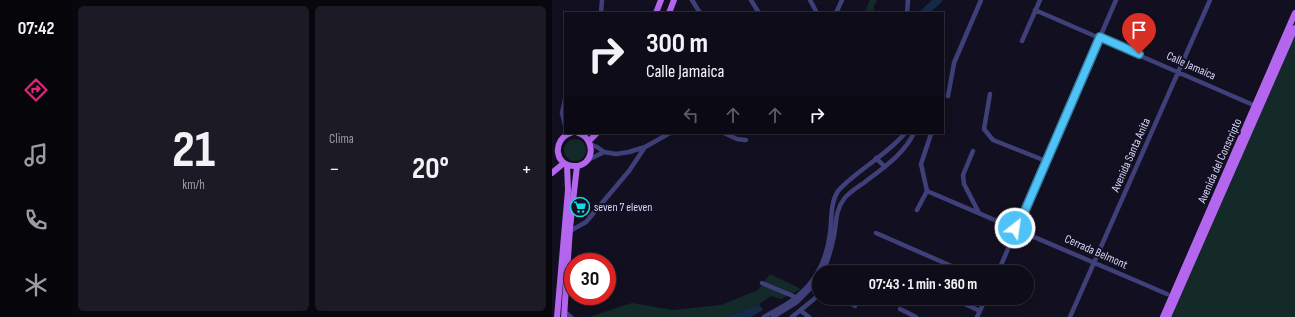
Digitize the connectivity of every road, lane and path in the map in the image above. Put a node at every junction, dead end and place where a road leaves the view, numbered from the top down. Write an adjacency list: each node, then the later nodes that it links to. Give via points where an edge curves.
1 (602, 0): 14 (street)
2 (661, 0): 15 (main road)
3 (674, 0): 16 (main road)
4 (692, 0): 17 (street)
5 (751, 0): 18 (street)
6 (810, 0): 19 (street)
7 (842, 0): 20 (street)
8 (908, 0): 21 (street)
9 (981, 0): 28 (street, via 954,63)
10 (1040, 0): 13 (street)
11 (1116, 0): 24 (street)
12 (1210, 0): 26 (street, Avenida Santa Anita)
13 (1035, 10): 24 (street, Calle Jamaica); 25 (street)
14 (601, 12)
15 (656, 12)
16 (669, 12)
17 (699, 12)
18 (758, 12)
19 (816, 12)
20 (836, 12)
21 (907, 12)
22 (1295, 13): 84 (main road, Avenida del Conscripto)
23 (1295, 28): 85 (main road, Avenida del Conscripto)
24 (1100, 37): 26 (street, Calle Jamaica); 49 (street)
25 (1022, 41)
26 (1179, 72): 30 (street, Calle Jamaica); 60 (street, Avenida Santa Anita)
27 (990, 94): 49 (street, via 984,128 993,140)
28 (948, 96)
29 (564, 104): 31 (street)
30 (1251, 104)
31 (564, 121)
32 (568, 134): 43 (main road, via 561,139)
33 (580, 134): 41 (main road)
34 (596, 134): 41 (main road)
35 (668, 134): 42 (street)
36 (726, 134): 40 (street)
37 (903, 134): 47 (street)
38 (913, 134): 52 (street, via 907,146)
39 (931, 134): 54 (street, via 920,164)
40 (746, 140)
41 (590, 142): 44 (street); 48 (main road)
42 (645, 147): 44 (street, via 616,154); 58 (street, via 629,171 586,222)
43 (558, 151): 46 (main road); 50 (main road)
44 (604, 152): 48 (street)
45 (973, 152): 56 (street, via 963,175 964,184)
46 (552, 156)
47 (876, 158): 52 (street); 67 (street, via 839,190 834,199 830,235 820,269)
48 (588, 160): 51 (main road)
49 (1046, 161): 57 (street)
50 (566, 164): 51 (main road); 53 (main road); 75 (main road, via 568,190)
51 (578, 166): 58 (main road)
52 (885, 167): 61 (street, via 850,193 839,206 834,239)
53 (552, 173)
54 (927, 191): 55 (street); 56 (street, Cerrada Belmont)
55 (917, 210)
56 (979, 213): 57 (street, Cerrada Belmont)
57 (1017, 229): 60 (street, Cerrada Belmont); 63 (street)
58 (570, 231): 74 (main road)
59 (876, 233): 62 (street)
60 (1094, 262): 66 (street, Cerrada Belmont); 83 (street, Avenida Santa Anita)
61 (825, 265)
62 (949, 265)
63 (1001, 265)
64 (762, 283): 67 (street, via 793,296)
65 (812, 286): 67 (street)
66 (1166, 294)
67 (796, 301): 77 (street); 78 (street)
68 (812, 301): 72 (street)
69 (967, 305): 73 (street)
70 (983, 305): 73 (street)
71 (900, 309): 81 (street)
72 (801, 311): 79 (street); 80 (street)
73 (980, 311): 82 (street)
74 (564, 314): 76 (street)
75 (557, 317)
76 (571, 317)
77 (764, 317)
78 (773, 317)
79 (792, 317)
80 (809, 317)
81 (916, 317)
82 (978, 317)
83 (1070, 317)
84 (1163, 317)
85 (1168, 317)

